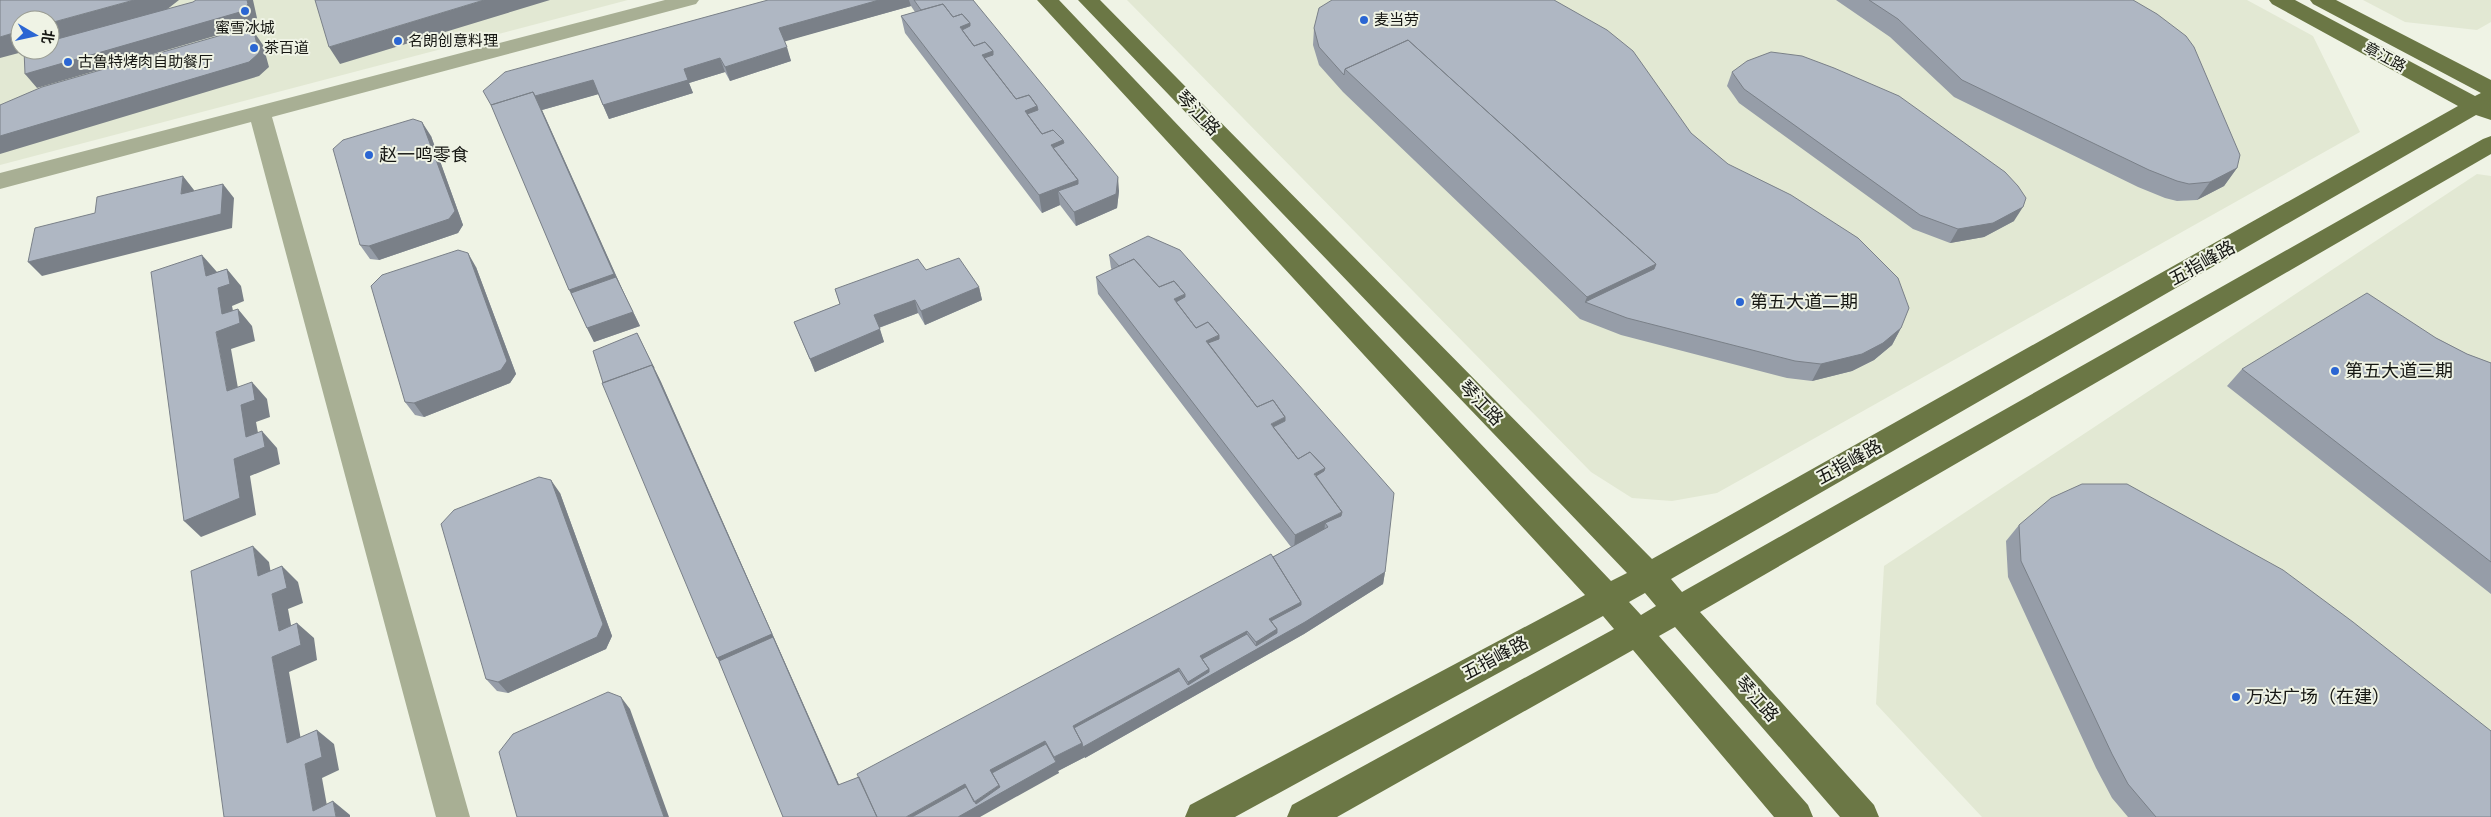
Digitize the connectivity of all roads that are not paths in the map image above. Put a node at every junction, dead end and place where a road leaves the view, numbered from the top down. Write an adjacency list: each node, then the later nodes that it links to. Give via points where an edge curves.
1 (689, 0): 7 (street)
2 (1047, 0): 11 (main road, 琴江路)
3 (1088, 0): 10 (main road, 琴江路)
4 (2278, 0): 6 (main road, 章江路)
5 (2320, 0): 6 (main road, 章江路)
6 (2487, 102): 10 (main road, 五指峰路)
7 (260, 113): 9 (street); 14 (street)
8 (2491, 144): 12 (main road)
9 (0, 182)
10 (1649, 576): 11 (main road, 五指峰路); 12 (main road, 琴江路)
11 (1607, 598): 13 (main road, 琴江路); 15 (main road, 五指峰路)
12 (1677, 610): 13 (main road); 18 (main road, 琴江路)
13 (1636, 633): 16 (main road); 17 (main road, 琴江路)
14 (453, 817)
15 (1202, 817)
16 (1304, 817)
17 (1796, 817)
18 (1862, 817)

